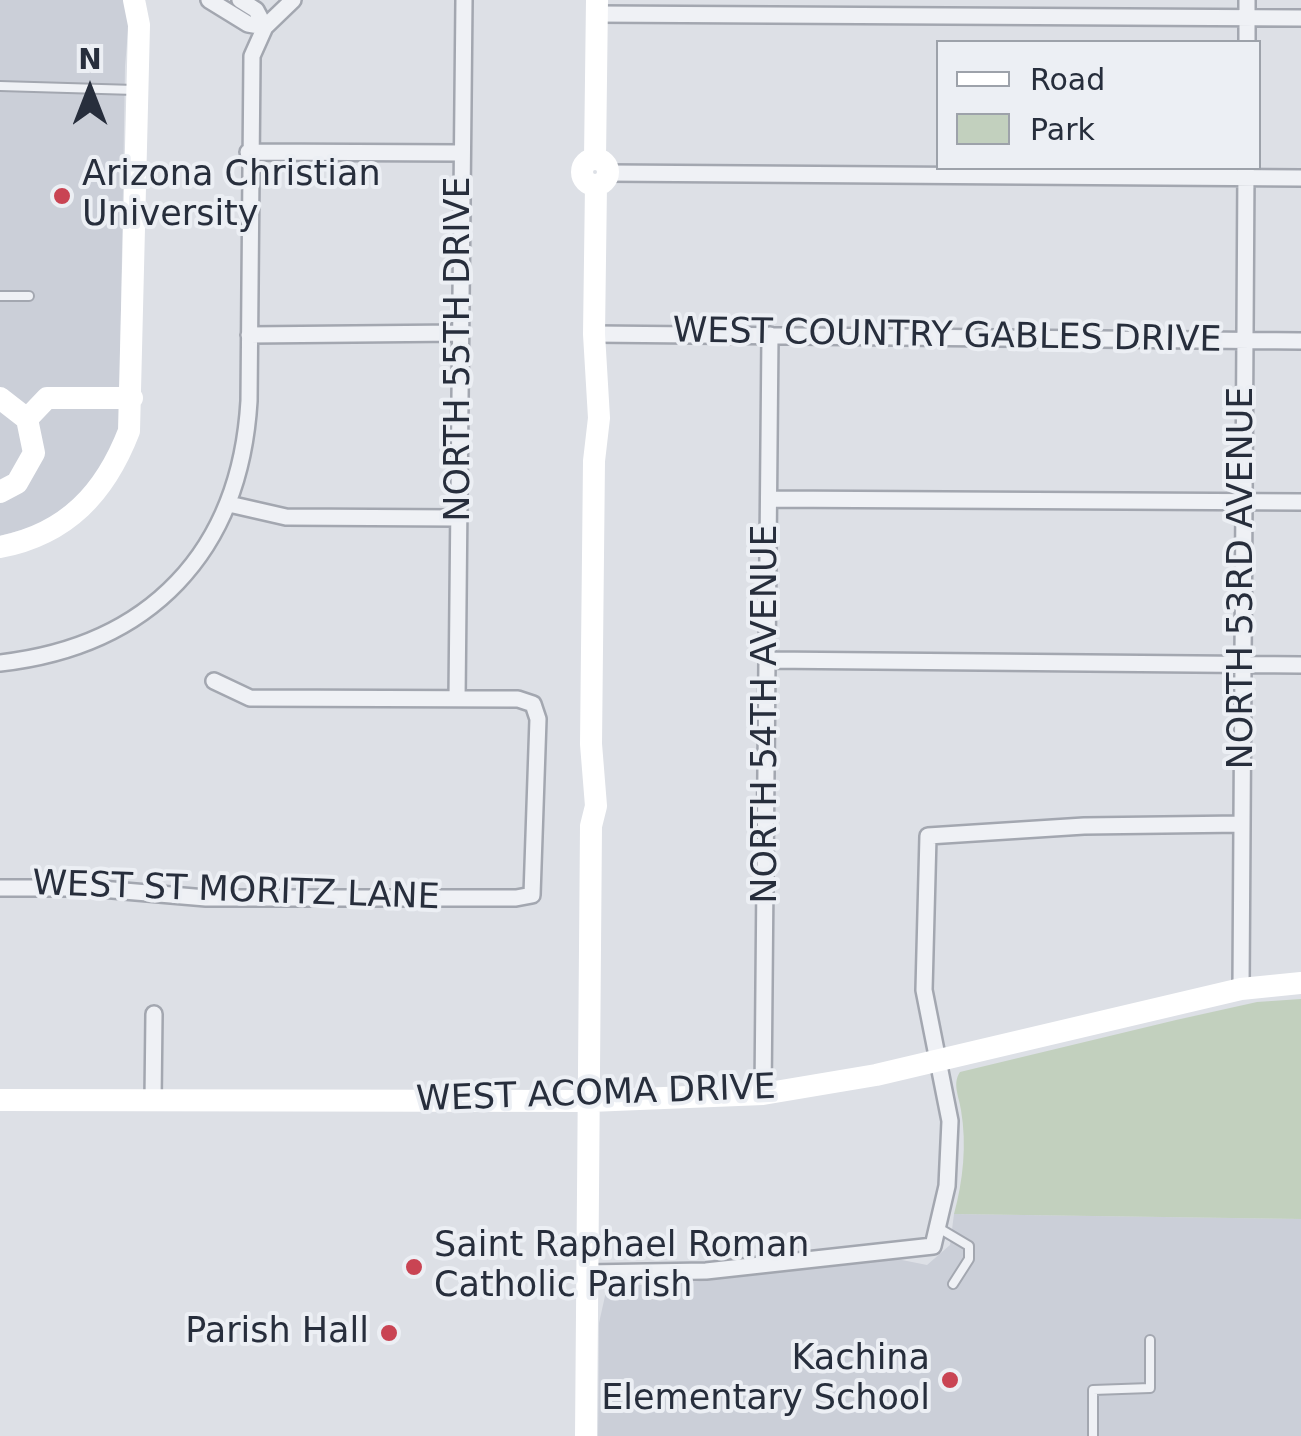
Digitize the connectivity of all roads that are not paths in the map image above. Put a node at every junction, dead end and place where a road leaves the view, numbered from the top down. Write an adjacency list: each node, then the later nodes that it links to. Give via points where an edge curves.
1 (134, 0): 11 (street)
2 (146, 0): 11 (street)
3 (240, 0): 12 (street)
4 (293, 0): 12 (street)
5 (464, 0): 17 (street, NORTH 55TH DRIVE)
6 (1247, 0): 9 (street)
7 (212, 1): 12 (street)
8 (596, 7): 9 (street); 18 (street)
9 (1247, 18): 10 (street); 13 (street)
10 (1301, 18)
11 (138, 25): 15 (street)
12 (266, 28): 16 (street, via 252,56)
13 (1247, 40)
14 (0, 86): 15 (lane)
15 (135, 90): 30 (street)
16 (248, 152): 17 (street); 25 (street)
17 (461, 153): 23 (street, NORTH 55TH DRIVE)
18 (600, 172): 19 (street); 24 (street)
19 (1246, 173): 20 (street); 27 (street, NORTH 53RD AVENUE)
20 (1301, 178)
21 (0, 296): 22 (lane)
22 (29, 296)
23 (458, 334): 25 (street); 37 (street, NORTH 55TH DRIVE)
24 (594, 334): 26 (street, WEST COUNTRY GABLES DRIVE); 54 (street, via 587,369 594,460 596,806)
25 (249, 335): 36 (street, via 247,436)
26 (770, 335): 27 (street, WEST COUNTRY GABLES DRIVE); 33 (street, NORTH 54TH AVENUE)
27 (1244, 340): 28 (street, WEST COUNTRY GABLES DRIVE); 34 (street, NORTH 53RD AVENUE)
28 (1301, 340)
29 (0, 398): 31 (street)
30 (132, 398): 31 (street, via 47,398); 38 (street, via 129,431 104,486 47,532)
31 (27, 419): 32 (street, via 33,435 29,466)
32 (0, 492)
33 (769, 499): 34 (street); 39 (street, NORTH 54TH AVENUE)
34 (1244, 501): 35 (street); 41 (street, NORTH 53RD AVENUE)
35 (1301, 502)
36 (229, 504): 37 (street, via 286,517); 40 (street, via 182,580 145,612 98,640 46,658)
37 (458, 518): 44 (street, NORTH 55TH DRIVE)
38 (0, 547)
39 (768, 660): 41 (street); 51 (street, NORTH 54TH AVENUE)
40 (0, 662)
41 (1243, 664): 42 (street); 45 (street, NORTH 53RD AVENUE)
42 (1301, 665)
43 (214, 681): 44 (street, via 250,698)
44 (458, 699): 46 (street, WEST ST MORITZ LANE, via 533,704 538,719 532,894 206,898)
45 (1242, 824): 48 (street, NORTH 53RD AVENUE); 50 (street, via 928,836 924,990)
46 (0, 888)
47 (1301, 983): 48 (street, WEST ACOMA DRIVE)
48 (1240, 989): 50 (street, WEST ACOMA DRIVE)
49 (154, 1014): 53 (street)
50 (938, 1060): 51 (street, WEST ACOMA DRIVE); 55 (street, via 950,1122)
51 (764, 1094): 54 (street, WEST ACOMA DRIVE)
52 (0, 1100): 53 (street, WEST ACOMA DRIVE)
53 (152, 1100): 54 (street, WEST ACOMA DRIVE)
54 (590, 1101): 56 (street)
55 (937, 1226): 56 (street, via 933,1246 706,1271); 57 (lane, via 969,1246 969,1259)
56 (587, 1273): 59 (street)
57 (953, 1284)
58 (1150, 1340): 60 (lane, via 1150,1388 1092,1390)
59 (586, 1436)
60 (1093, 1436)

